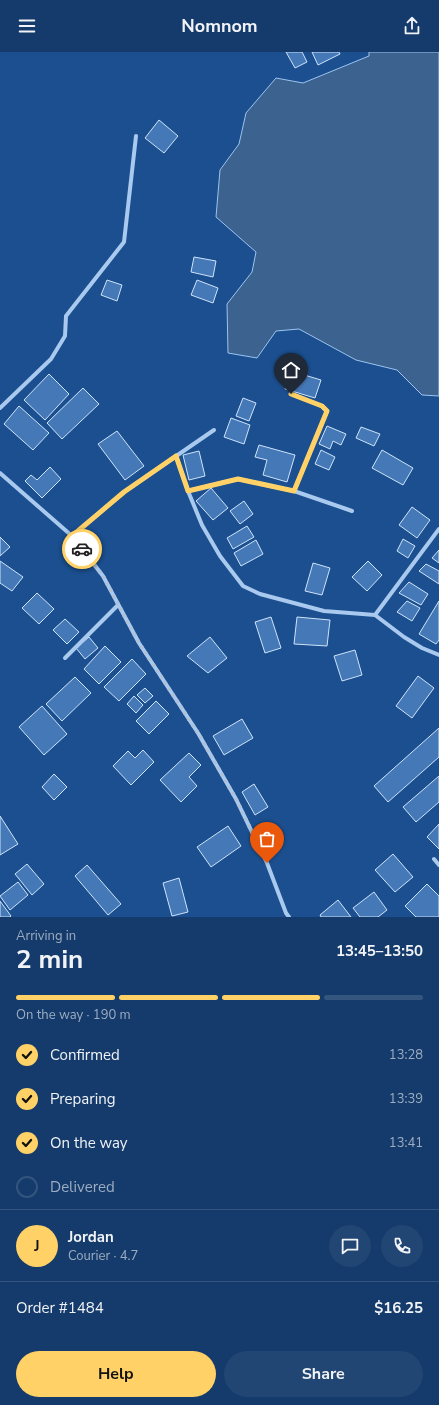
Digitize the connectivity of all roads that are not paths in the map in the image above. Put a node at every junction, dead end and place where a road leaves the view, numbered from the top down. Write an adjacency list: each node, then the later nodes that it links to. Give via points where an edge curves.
1 (136, 136): 3 (street, via 124,242 66,316 65,336 51,359)
2 (291, 394): 8 (street, via 322,406 327,411)
3 (0, 408)
4 (214, 430): 5 (street)
5 (176, 456): 7 (street); 11 (street, via 124,492)
6 (0, 473): 11 (street)
7 (188, 491): 8 (street, via 238,479); 13 (street, via 202,525 220,556 243,586 260,594 324,610)
8 (294, 491): 9 (street)
9 (352, 511)
10 (439, 529): 13 (street)
11 (72, 536): 12 (street, via 103,576)
12 (118, 605): 15 (street); 18 (street, via 236,799 267,863)
13 (375, 615): 14 (street, via 404,637)
14 (439, 655)
15 (64, 658)
16 (434, 860): 17 (street)
17 (439, 865)
18 (289, 917)

